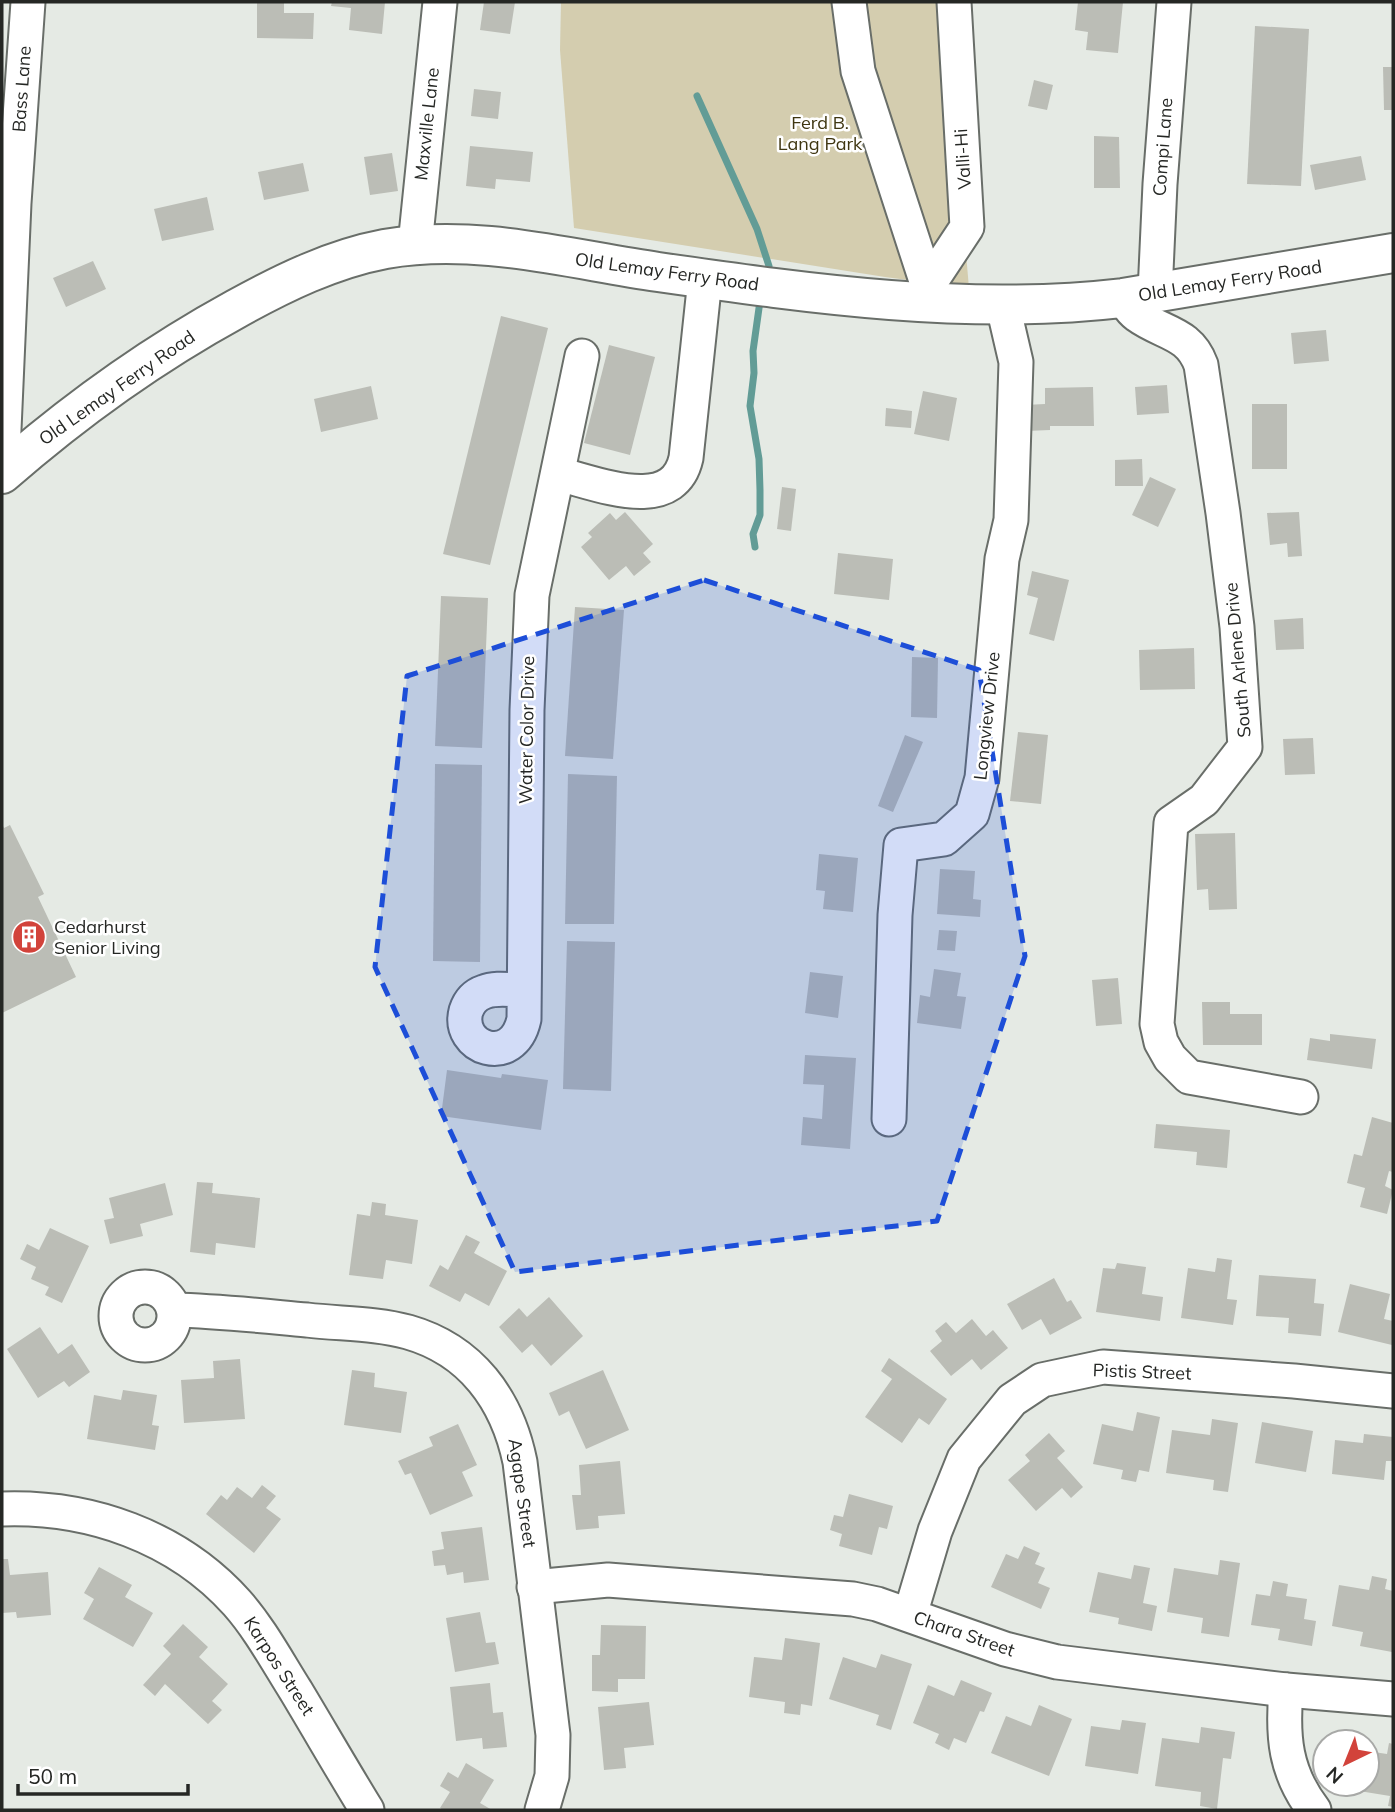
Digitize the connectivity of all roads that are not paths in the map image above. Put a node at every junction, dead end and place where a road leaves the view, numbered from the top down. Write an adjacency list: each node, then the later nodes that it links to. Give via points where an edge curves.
1 (28, 2): 6 (street, Bass Lane)
2 (440, 2): 7 (street, Maxville Lane)
3 (849, 2): 10 (street, via 858,71)
4 (954, 2): 10 (street, Valli-Hi, via 967,227)
5 (1174, 2): 11 (street, Compi Lane, via 1160,184)
6 (8, 202): 14 (street, Bass Lane)
7 (415, 246): 9 (main road, Old Lemay Ferry Road, via 516,249); 14 (main road, Old Lemay Ferry Road, via 370,252 326,265 225,315 100,395)
8 (1393, 254): 11 (main road, Old Lemay Ferry Road)
9 (705, 279): 10 (main road, Old Lemay Ferry Road, via 867,298); 15 (street, via 686,458 676,479 656,491 638,491)
10 (923, 294): 12 (main road, Old Lemay Ferry Road)
11 (1139, 296): 12 (main road, Old Lemay Ferry Road); 17 (street, South Arlene Drive, via 1134,313 1185,341 1202,365 1235,614 1245,747 1203,800 1171,823 1157,1024 1170,1058 1189,1077)
12 (1003, 306): 18 (street, Longview Drive, via 1016,362 1011,520 1002,559 982,778 972,814 944,839 901,845)
13 (582, 356): 15 (street, Water Color Drive)
14 (4, 472)
15 (558, 474): 16 (street, Water Color Drive, via 532,595)
16 (523, 990)
17 (1301, 1097)
18 (889, 1119)
19 (174, 1310): 22 (street, Agape Street, via 398,1330 460,1358 489,1387 514,1433)
20 (1393, 1391): 23 (street, Pistis Street, via 1103,1367 1042,1380 1012,1400 964,1459 935,1531)
21 (2, 1509): 26 (street, Karpos Street, via 54,1510 100,1519 163,1545 202,1570 255,1625)
22 (534, 1587): 23 (street, Chara Street, via 608,1580 656,1583 853,1599); 27 (street, Agape Street, via 553,1749 552,1776)
23 (910, 1615): 24 (street, Chara Street, via 1057,1662)
24 (1286, 1690): 25 (street, Chara Street); 28 (street, via 1284,1743 1295,1778)
25 (1393, 1699)
26 (367, 1810)
27 (542, 1810)
28 (1314, 1810)

